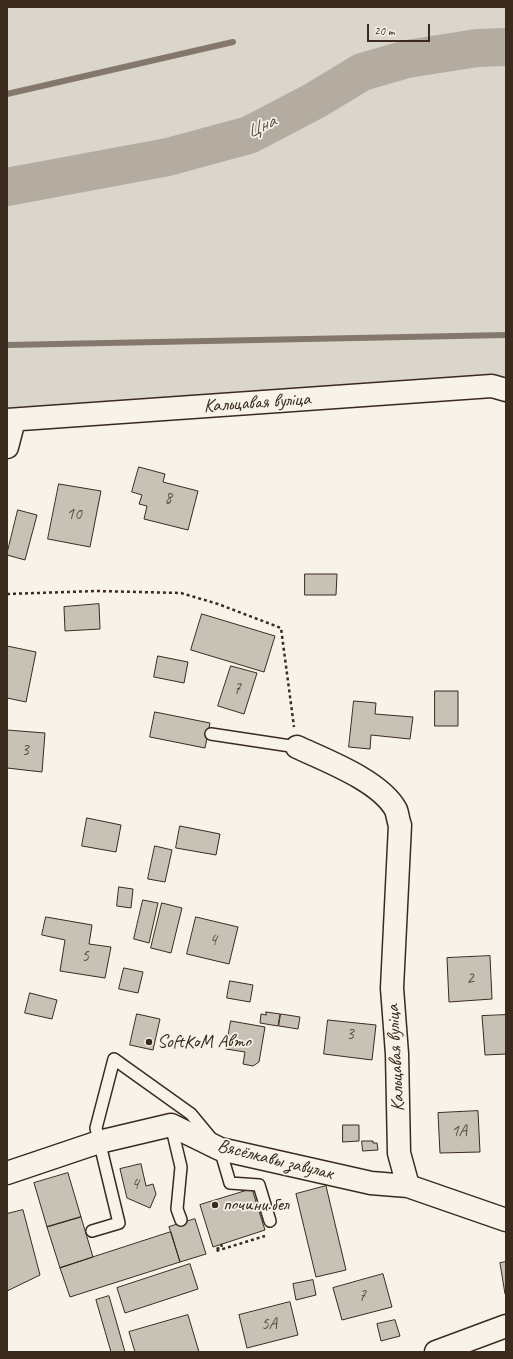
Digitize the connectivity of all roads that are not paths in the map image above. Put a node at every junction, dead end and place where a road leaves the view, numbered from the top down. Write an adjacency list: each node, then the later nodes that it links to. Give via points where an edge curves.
1 (506, 390): 2 (street, Кальцавая вуліца, via 492,386)
2 (11, 420): 3 (street)
3 (7, 447)
4 (211, 734): 5 (lane)
5 (296, 747): 10 (street, Кальцавая вуліца, via 363,779 386,797 396,810 400,825 392,988 397,1054 399,1153)
6 (171, 1125): 7 (street); 8 (street, Вясёлкавы завулак); 11 (lane, via 181,1167 177,1209)
7 (99, 1142): 8 (lane, via 96,1128 114,1059 191,1114); 9 (street); 14 (lane, via 119,1224)
8 (220, 1149): 10 (street, Вясёлкавы завулак, via 371,1183); 13 (lane, via 230,1183 259,1185)
9 (7, 1173)
10 (408, 1186): 12 (street)
11 (181, 1220)
12 (506, 1220)
13 (270, 1221)
14 (92, 1231)
15 (506, 1326): 16 (street)
16 (436, 1352)

